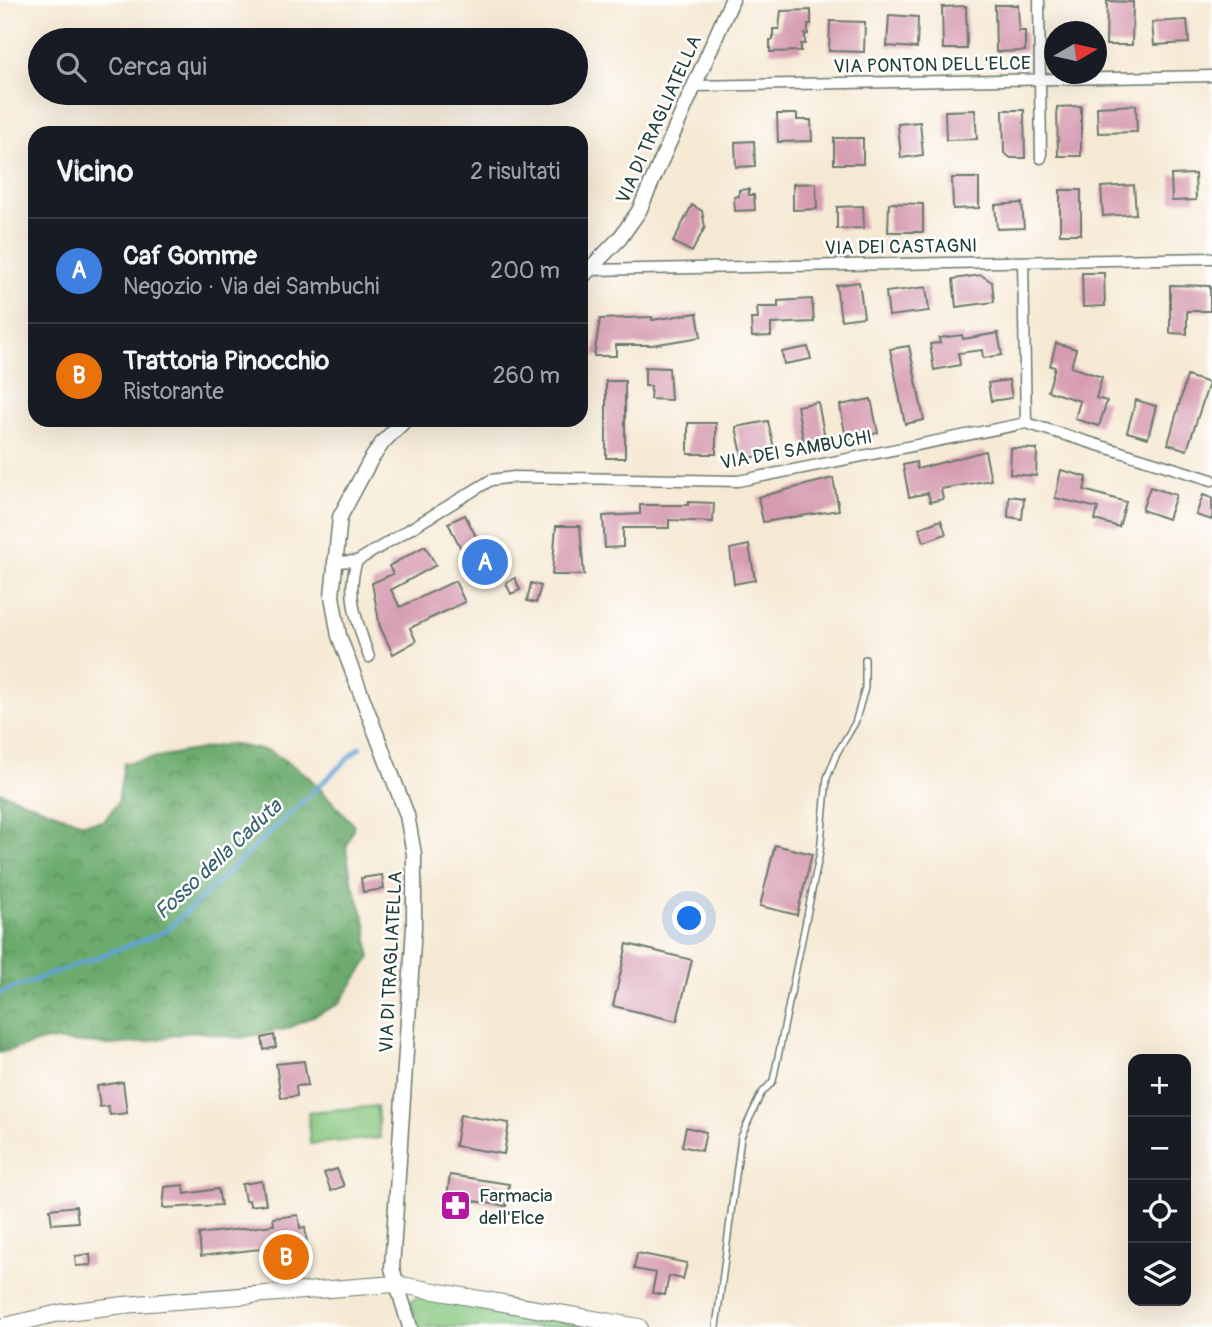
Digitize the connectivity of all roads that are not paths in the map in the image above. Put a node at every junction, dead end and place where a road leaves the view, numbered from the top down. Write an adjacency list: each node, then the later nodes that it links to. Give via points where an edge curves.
1 (732, 0): 5 (street, VIA DI TRAGLIATELLA)
2 (1039, 0): 4 (street)
3 (1212, 76): 4 (street, VIA PONTON DELL'ELCE)
4 (1041, 79): 5 (street, VIA PONTON DELL'ELCE); 6 (street)
5 (694, 86): 9 (street, VIA DI TRAGLIATELLA, via 639,211)
6 (1041, 158)
7 (1212, 258): 8 (street, VIA DEI CASTAGNI)
8 (1023, 261): 10 (street, VIA DEI CASTAGNI); 11 (street)
9 (588, 272)
10 (588, 274)
11 (1027, 423): 13 (street, VIA DEI SAMBUCHI); 14 (street, VIA DEI SAMBUCHI, via 738,481 491,480)
12 (398, 427): 15 (street, VIA DI TRAGLIATELLA, via 383,442 349,496 340,517)
13 (1212, 480)
14 (356, 561): 15 (street, VIA DEI SAMBUCHI); 16 (street, via 351,597)
15 (334, 562): 18 (street, VIA DI TRAGLIATELLA, via 332,596 339,636 407,816 416,891 395,1200)
16 (369, 657)
17 (864, 659): 22 (lane, via 865,688 855,723 827,778 820,852 773,1081 761,1094 741,1137)
18 (395, 1284): 19 (main road, via 70,1311); 20 (street, VIA DI TRAGLIATELLA); 21 (main road)
19 (1, 1327)
20 (410, 1327)
21 (639, 1327)
22 (716, 1327)

